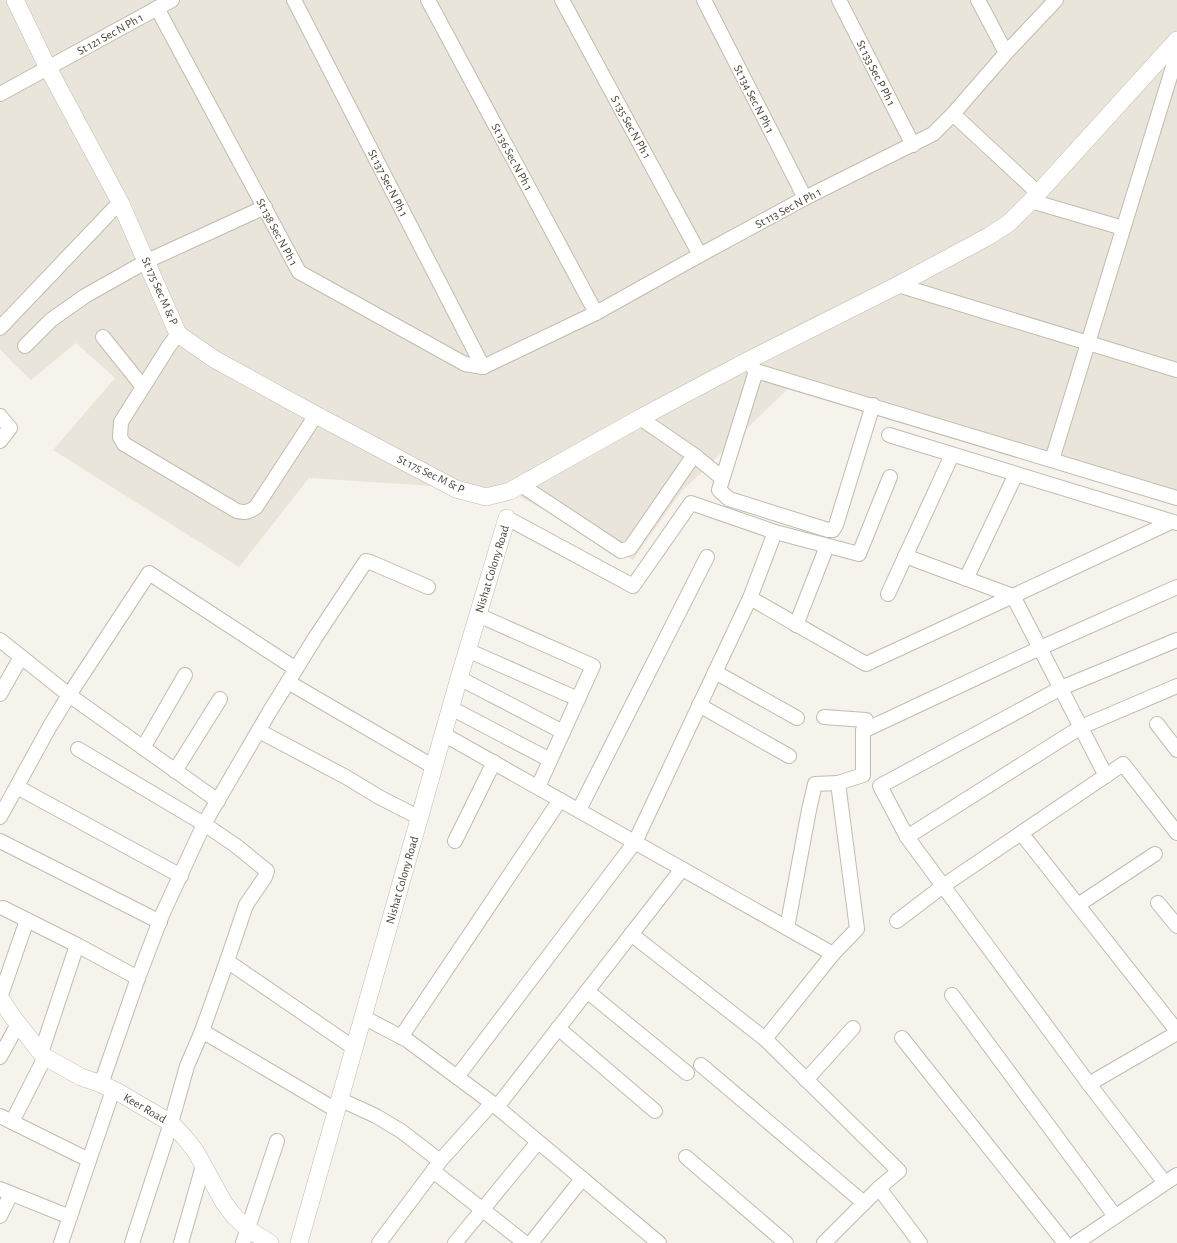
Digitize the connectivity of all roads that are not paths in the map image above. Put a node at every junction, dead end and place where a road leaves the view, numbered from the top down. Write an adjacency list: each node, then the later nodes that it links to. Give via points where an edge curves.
1 (15, 0): 14 (street, St 175 Sec M & P)
2 (172, 0): 10 (street, St 121 Sec N Ph 1)
3 (294, 0): 33 (street, St 137 Sec N Ph 1)
4 (428, 0): 26 (street, St 136 Sec N Ph 1)
5 (562, 0): 23 (street, S 135 Sec N Ph 1)
6 (704, 0): 19 (street, St 134 Sec N Ph 1)
7 (839, 0): 17 (street, St 133 Sec P Ph 1)
8 (978, 0): 12 (street)
9 (1056, 0): 12 (street, St 113 Sec N Ph 1)
10 (157, 8): 14 (street, St 121 Sec N Ph 1); 21 (street, St 138 Sec N Ph 1)
11 (1177, 40): 18 (street, St 175 Sec M & P)
12 (1006, 53): 16 (street, St 113 Sec N Ph 1)
13 (1177, 54): 22 (street)
14 (48, 68): 15 (street, St 121 Sec N Ph 1); 20 (street, St 175 Sec M & P)
15 (0, 94)
16 (953, 114): 17 (street, St 113 Sec N Ph 1, via 933,134); 18 (street)
17 (913, 145): 19 (street, St 113 Sec N Ph 1)
18 (1035, 197): 22 (street); 25 (street, St 175 Sec M & P, via 1009,223 989,236)
19 (805, 198): 23 (street, St 113 Sec N Ph 1)
20 (120, 202): 24 (street, St 175 Sec M & P); 27 (street)
21 (264, 207): 24 (street); 33 (street, St 138 Sec N Ph 1, via 299,272 465,364)
22 (1123, 228): 30 (street)
23 (700, 255): 26 (street, St 113 Sec N Ph 1)
24 (147, 261): 28 (street, St 175 Sec M & P); 31 (street, via 85,296 51,320)
25 (898, 285): 30 (street); 32 (street, St 175 Sec M & P)
26 (596, 314): 33 (street, St 113 Sec N Ph 1)
27 (0, 328)
28 (178, 334): 35 (street); 37 (street, St 175 Sec M & P, via 214,359)
29 (103, 337): 35 (street)
30 (1088, 343): 34 (street); 44 (street)
31 (25, 346)
32 (752, 366): 36 (street); 39 (street, St 175 Sec M & P); 47 (street)
33 (483, 367)
34 (1177, 370)
35 (143, 387): 37 (street, via 121,422 120,437 124,444 237,511 249,512 256,507)
36 (872, 405): 44 (street); 47 (street, via 833,530 729,498 719,490)
37 (316, 415): 48 (street, St 175 Sec M & P, via 456,489 486,497)
38 (0, 416): 41 (street, via 10,428)
39 (640, 418): 42 (street); 48 (street, St 175 Sec M & P)
40 (888, 435): 43 (street)
41 (0, 441)
42 (694, 455): 47 (street); 48 (street, via 630,548 621,551)
43 (952, 455): 45 (street); 54 (street)
44 (1052, 460): 49 (street)
45 (1016, 474): 51 (street); 56 (street)
46 (890, 477): 53 (street, via 859,554)
47 (722, 478)
48 (516, 488)
49 (1177, 498)
50 (507, 518): 52 (street, via 633,586 691,503); 62 (street, Nishat Colony Road)
51 (1174, 522): 60 (street)
52 (775, 532): 53 (street); 61 (street)
53 (827, 546): 63 (street)
54 (905, 556): 56 (street); 59 (street)
55 (707, 557): 104 (street)
56 (966, 578): 60 (street)
57 (428, 587): 69 (street, via 366,562)
58 (1177, 587): 66 (street)
59 (888, 594)
60 (1013, 596): 63 (street, via 866,664); 66 (street)
61 (750, 598): 63 (street); 70 (street)
62 (478, 615): 67 (street, Nishat Colony Road); 79 (street, via 593,666)
63 (796, 624)
64 (0, 640): 68 (street)
65 (1177, 640): 75 (street)
66 (1040, 648): 75 (street); 87 (street)
67 (467, 650): 72 (street, Nishat Colony Road); 79 (street)
68 (21, 657): 76 (street); 77 (street)
69 (296, 669): 73 (street); 77 (street, via 148,573)
70 (715, 672): 80 (street); 82 (street)
71 (185, 675): 90 (street)
72 (459, 678): 81 (street, Nishat Colony Road); 88 (street)
73 (288, 682): 86 (street); 96 (street)
74 (1177, 686): 85 (street)
75 (1061, 688): 85 (street); 110 (street, via 880,786)
76 (0, 694)
77 (69, 695): 90 (street); 100 (street)
78 (220, 699): 97 (street)
79 (578, 699): 88 (street)
80 (699, 705): 93 (street); 113 (street)
81 (451, 708): 89 (street, Nishat Colony Road); 94 (street)
82 (796, 718)
83 (824, 718): 87 (street, via 866,720)
84 (1157, 724): 92 (street)
85 (1081, 728): 98 (street); 110 (street)
86 (259, 731): 103 (street); 106 (street)
87 (863, 731): 99 (street, via 863,775)
88 (563, 732): 94 (street)
89 (443, 734): 95 (street); 96 (street, Nishat Colony Road)
90 (143, 748): 97 (street)
91 (78, 749): 107 (street)
92 (1177, 750)
93 (789, 756)
94 (550, 760): 101 (street)
95 (494, 762): 101 (street); 112 (street)
96 (434, 767): 106 (street, Nishat Colony Road)
97 (175, 771): 103 (street)
98 (1106, 776): 108 (street); 109 (street, via 1123,764)
99 (838, 783): 125 (street, via 815,784); 128 (street, via 857,929)
100 (17, 787): 105 (street); 116 (street)
101 (538, 787): 102 (street)
102 (560, 800): 104 (street); 140 (street)
103 (218, 801): 107 (street)
104 (579, 810): 113 (street)
105 (0, 817)
106 (420, 818): 134 (street, Nishat Colony Road)
107 (204, 824): 116 (street); 129 (street, via 267,871 246,905)
108 (1021, 833): 117 (street); 119 (street)
109 (1177, 833)
110 (907, 836): 117 (street)
111 (0, 841): 123 (street)
112 (455, 841)
113 (635, 842): 115 (street); 148 (street)
114 (1155, 854): 119 (street)
115 (682, 868): 125 (street); 126 (street)
116 (181, 876): 123 (street)
117 (943, 886): 122 (street); 150 (street)
118 (1158, 903): 124 (street)
119 (1078, 905): 139 (street)
120 (3, 908): 121 (street)
121 (27, 920): 127 (street); 133 (street)
122 (897, 921)
123 (160, 922): 130 (street)
124 (1177, 926)
125 (787, 928): 128 (street)
126 (631, 934): 131 (street); 142 (street)
127 (78, 945): 130 (street); 144 (street)
128 (833, 954): 142 (street)
129 (227, 961): 138 (street); 143 (street)
130 (138, 978): 151 (street)
131 (587, 991): 136 (street); 147 (street)
132 (952, 995): 171 (street)
133 (0, 998): 135 (street, Keer Road)
134 (363, 1017): 140 (street); 143 (street, Nishat Colony Road)
135 (18, 1024): 144 (street, Keer Road); 145 (street)
136 (558, 1028): 153 (street); 154 (street)
137 (854, 1028): 149 (street)
138 (202, 1031): 152 (street); 156 (street, via 187,1066)
139 (1177, 1032): 150 (street)
140 (401, 1037): 148 (street)
141 (902, 1038): 187 (street)
142 (765, 1039): 149 (street)
143 (354, 1048): 152 (street, Nishat Colony Road)
144 (43, 1055): 151 (street, Keer Road, via 81,1077); 155 (street)
145 (0, 1057)
146 (701, 1065): 168 (street)
147 (687, 1073)
148 (458, 1077): 153 (street)
149 (806, 1080): 166 (street, via 899,1171)
150 (1089, 1084): 165 (street)
151 (107, 1087): 156 (street, Keer Road); 160 (street)
152 (338, 1105): 162 (street, via 376,1116 401,1131); 178 (street, Nishat Colony Road)
153 (494, 1105): 158 (street); 162 (street)
154 (655, 1111)
155 (6, 1119): 160 (street)
156 (171, 1123): 161 (street, Keer Road, via 196,1152); 175 (street)
157 (277, 1141): 173 (street)
158 (538, 1142): 164 (street); 169 (street)
159 (686, 1157): 184 (street)
160 (90, 1160): 172 (street)
161 (203, 1166): 173 (street, Keer Road); 176 (street)
162 (436, 1166): 169 (street); 179 (street)
163 (1177, 1174): 165 (street)
164 (582, 1179): 182 (street); 183 (street)
165 (1165, 1183): 171 (street)
166 (879, 1188): 168 (street); 186 (street)
167 (5, 1191): 170 (street); 172 (street)
168 (864, 1203): 185 (street)
169 (483, 1210): 180 (street); 181 (street)
170 (0, 1216)
171 (1115, 1216): 188 (street)
172 (70, 1218): 174 (street)
173 (245, 1236): 177 (street, Keer Road)
174 (61, 1243)
175 (132, 1243)
176 (181, 1243)
177 (270, 1243)
178 (299, 1243)
179 (379, 1243)
180 (455, 1243)
181 (525, 1243)
182 (531, 1243)
183 (658, 1243)
184 (786, 1243)
185 (824, 1243)
186 (920, 1243)
187 (1065, 1243)
188 (1076, 1243)

